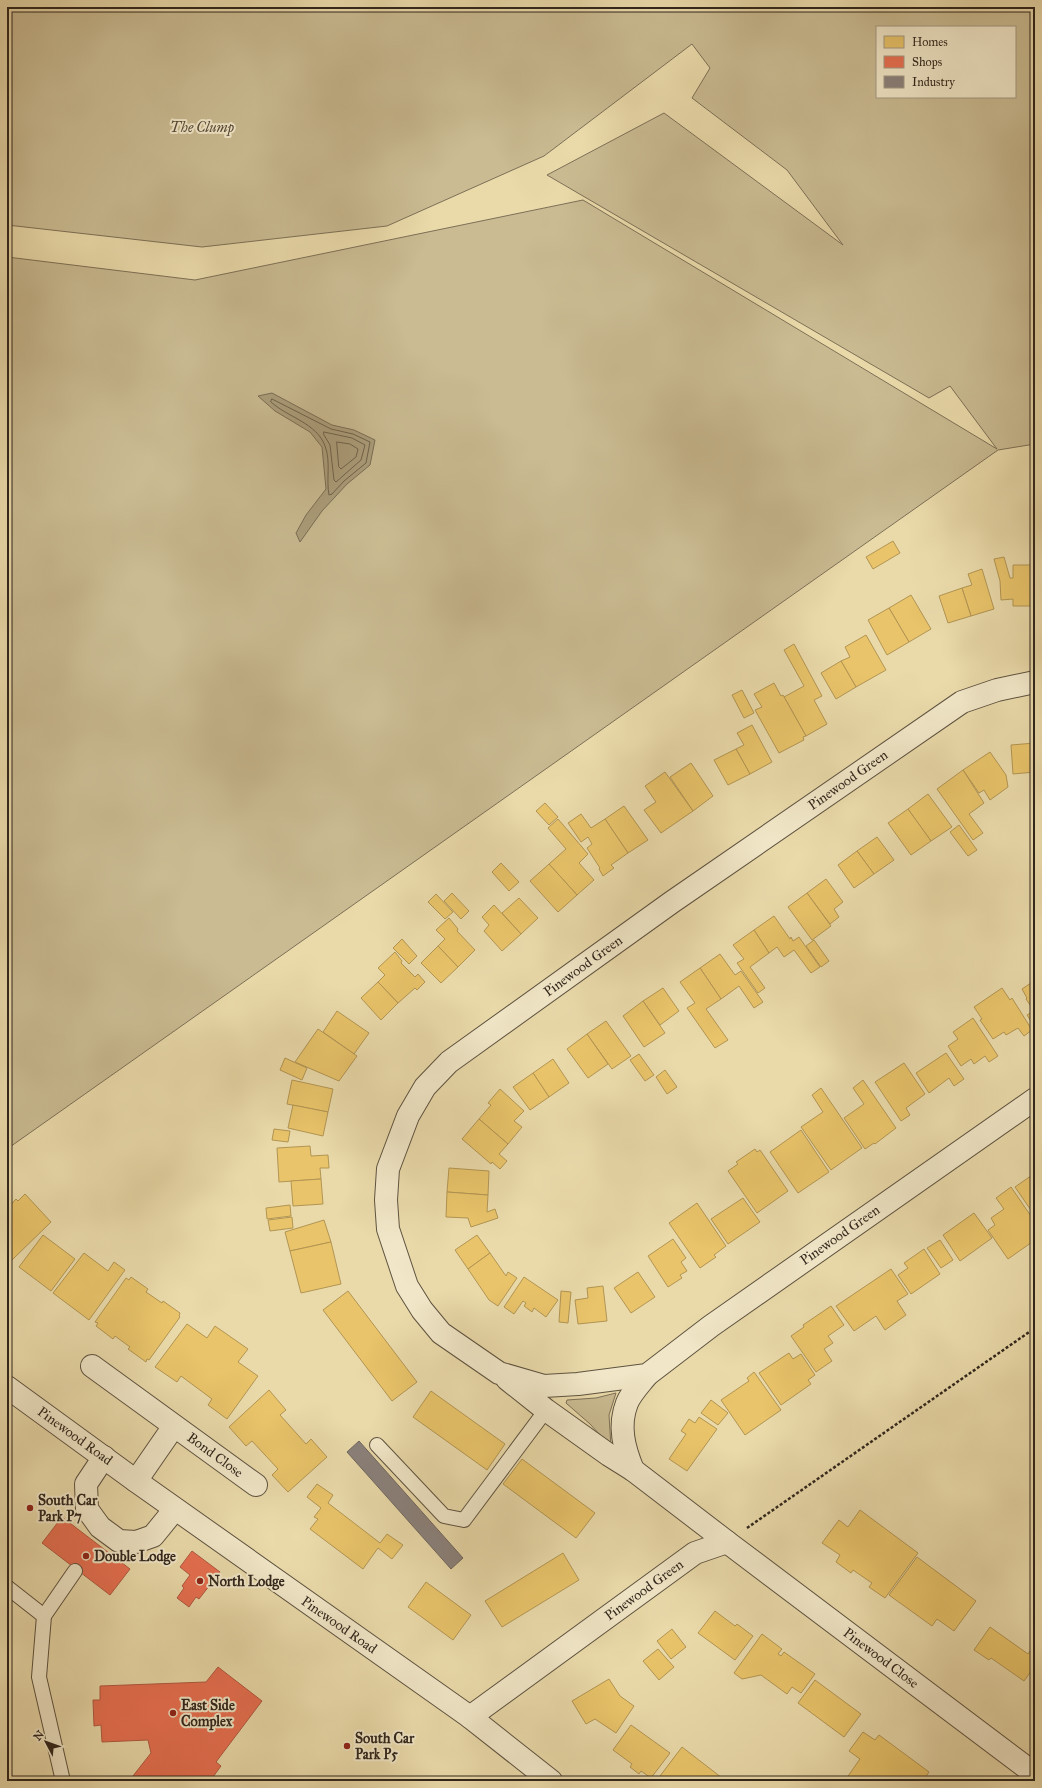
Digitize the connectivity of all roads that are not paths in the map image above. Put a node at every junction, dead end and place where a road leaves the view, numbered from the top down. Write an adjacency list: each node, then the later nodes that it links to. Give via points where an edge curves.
1 (1035, 682): 4 (street, Pinewood Green, via 997,690 962,702 665,907 449,1062 425,1087 408,1116 388,1169 388,1229 407,1286 422,1310 441,1333)
2 (1035, 1099): 5 (street, Pinewood Green, via 711,1326)
3 (92, 1366): 8 (street, Bond Close)
4 (499, 1373): 5 (street, Pinewood Green, via 544,1386); 7 (street, Pinewood Green)
5 (648, 1375): 11 (street, Pinewood Green, via 628,1402 622,1422 623,1441)
6 (7, 1387): 10 (street, Pinewood Road)
7 (546, 1410): 9 (lane, via 464,1520 444,1516); 11 (street, Pinewood Green)
8 (174, 1426): 12 (street, Bond Close); 13 (street, Bond Close)
9 (377, 1445)
10 (104, 1457): 12 (street, Pinewood Road); 14 (street, via 86,1484 87,1509 100,1527 119,1541 136,1542 153,1536)
11 (633, 1470): 15 (street, Pinewood Green)
12 (136, 1481): 14 (street, Pinewood Road)
13 (256, 1485)
14 (176, 1509): 19 (street, Pinewood Road)
15 (727, 1542): 19 (street, Pinewood Green, via 695,1552); 20 (street, Pinewood Close)
16 (75, 1571): 18 (lane)
17 (7, 1587): 18 (lane)
18 (44, 1616): 21 (lane, via 39,1677)
19 (470, 1717): 22 (street, Pinewood Road)
20 (1035, 1774)
21 (63, 1781)
22 (551, 1781)

